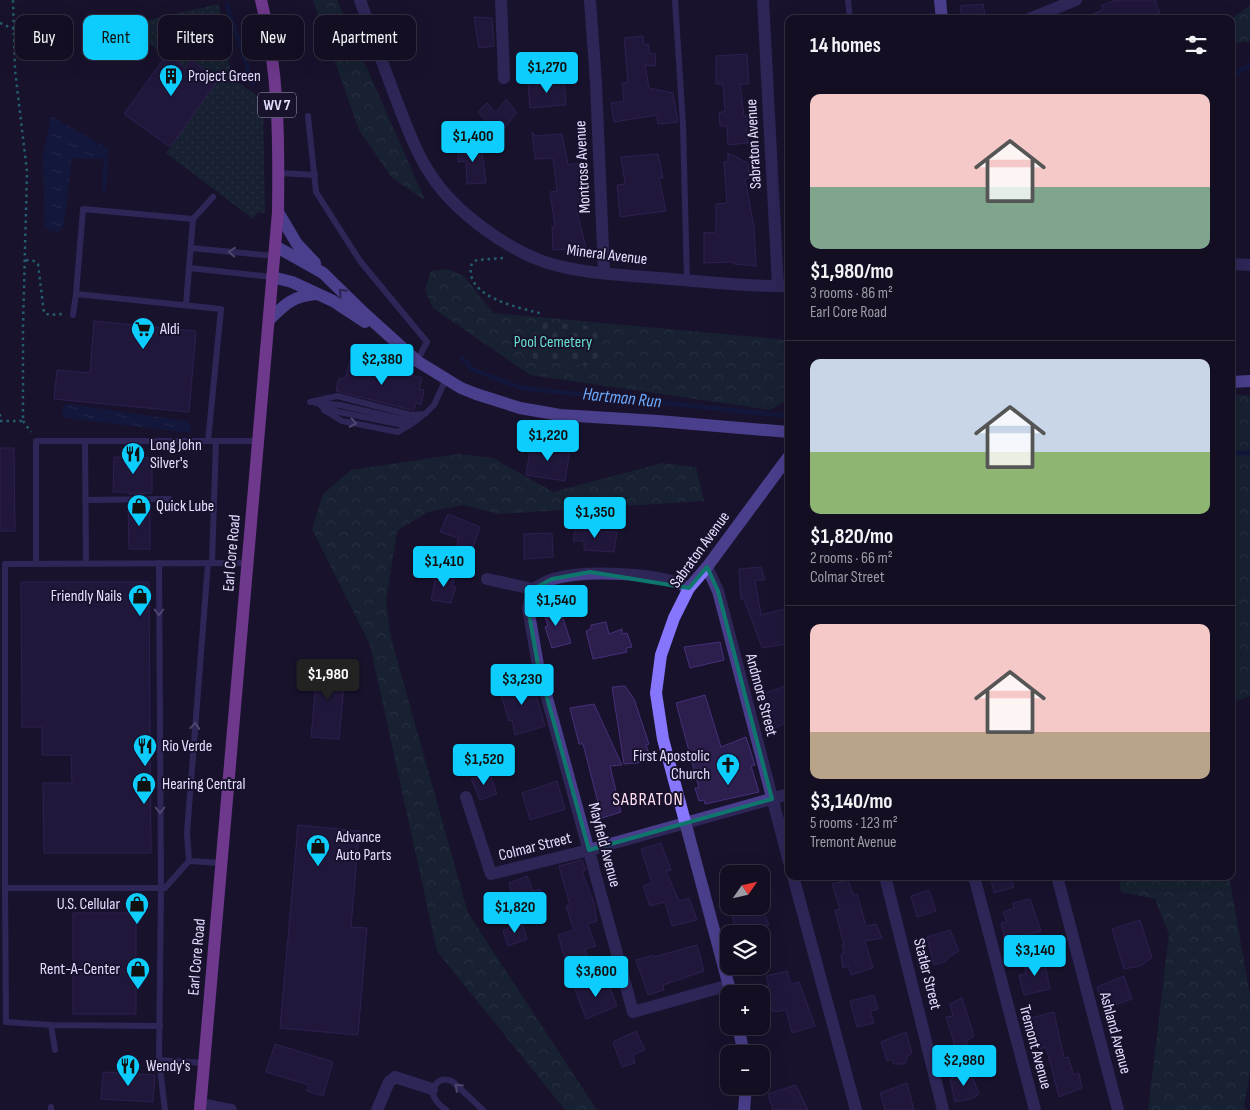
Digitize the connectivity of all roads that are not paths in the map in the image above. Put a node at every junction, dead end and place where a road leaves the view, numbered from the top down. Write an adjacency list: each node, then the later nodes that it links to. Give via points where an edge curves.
1 (260, 0): 15 (main road, Earl Core Road / WV 7, via 276,78)
2 (360, 0): 25 (street, Mineral Avenue, via 413,142 447,196 504,243 546,262)
3 (501, 0): 13 (street)
4 (590, 0): 25 (street, Montrose Avenue)
5 (674, 0): 28 (lane, via 683,124)
6 (763, 0): 29 (street, Sabraton Avenue)
7 (848, 0): 10 (lane)
8 (940, 0): 11 (main road)
9 (1076, 0): 12 (street)
10 (850, 15)
11 (942, 15)
12 (1039, 15)
13 (504, 78)
14 (308, 116): 16 (lane)
15 (279, 172): 16 (lane); 18 (main road, Earl Core Road / WV 7)
16 (314, 175): 36 (lane, via 316,192 360,261 427,342)
17 (213, 197): 19 (lane)
18 (278, 212): 21 (main road, Earl Core Road / WV 7); 26 (main road, via 297,244)
19 (193, 219): 20 (lane); 30 (lane, via 83,209)
20 (191, 248): 21 (lane, one-way to 20); 24 (lane)
21 (275, 251): 26 (main road); 27 (main road, Earl Core Road / WV 7)
22 (1235, 264): 23 (street)
23 (1250, 264)
24 (189, 268): 27 (lane); 32 (lane)
25 (604, 272): 28 (street, Mineral Avenue)
26 (323, 273): 35 (main road, one-way to 26)
27 (272, 277): 31 (main road, via 292,282); 34 (main road, Earl Core Road / WV 7)
28 (687, 280): 29 (street, Mineral Avenue)
29 (784, 286)
30 (76, 294): 32 (lane); 33 (lane)
31 (316, 294): 34 (main road, via 302,295 286,303); 35 (main road)
32 (186, 305): 45 (lane, via 221,309)
33 (73, 315)
34 (269, 320): 47 (main road, Earl Core Road / WV 7)
35 (391, 337): 36 (main road)
36 (418, 360): 37 (main road)
37 (446, 379): 41 (lane, via 434,405); 43 (main road, via 492,400 546,413)
38 (1250, 381): 39 (main road)
39 (1235, 382)
40 (310, 402): 41 (lane, via 337,396 412,415); 42 (lane, via 340,405); 42 (lane, one-way to 42, via 342,421 398,432)
41 (425, 414): 42 (lane)
42 (411, 424)
43 (785, 432)
44 (86, 441): 45 (lane); 50 (lane); 55 (lane, via 36,441)
45 (208, 441): 46 (lane)
46 (216, 441): 47 (lane); 53 (lane)
47 (258, 441): 54 (main road, Earl Core Road / WV 7)
48 (785, 461): 51 (main road, Sabraton Avenue)
49 (169, 499): 50 (lane)
50 (86, 500): 52 (lane)
51 (711, 562): 58 (main road, Sabraton Avenue); 62 (street, Andmore Street)
52 (86, 563): 55 (lane); 56 (lane)
53 (210, 563): 54 (lane); 56 (lane); 66 (lane, one-way to 53, via 187,833)
54 (248, 563): 67 (main road, Earl Core Road / WV 7)
55 (36, 564): 72 (lane, via 5,564)
56 (159, 564): 73 (lane, one-way to 73)
57 (487, 579): 59 (street)
58 (690, 588): 59 (street, via 648,577 590,572 552,579); 63 (main road, Sabraton Avenue, via 674,618 661,655 656,693 663,739)
59 (533, 589): 65 (street, Mayfield Avenue, via 528,608 538,665)
60 (785, 795): 62 (street, Colmar Street)
61 (466, 797): 65 (street, Colmar Street, via 491,874)
62 (772, 799): 63 (street, Colmar Street); 64 (street, Andmore Street)
63 (686, 824): 65 (street, Colmar Street); 74 (main road, Sabraton Avenue)
64 (785, 847)
65 (589, 850): 75 (street, Mayfield Avenue, via 633,1012)
66 (189, 861): 67 (lane); 73 (lane, via 165,888)
67 (221, 863): 80 (main road, Earl Core Road / WV 7)
68 (794, 880): 90 (street)
69 (886, 880): 91 (street, Statler Street)
70 (975, 880): 92 (street, Tremont Avenue)
71 (1058, 880): 93 (street, Ashland Avenue)
72 (5, 888): 73 (lane); 76 (lane, via 6,1022)
73 (161, 888): 77 (lane)
74 (729, 985)
75 (720, 991)
76 (51, 1025): 77 (lane); 78 (lane)
77 (160, 1026): 79 (lane)
78 (55, 1050)
79 (159, 1060): 80 (lane); 84 (lane)
80 (204, 1063): 83 (main road, Earl Core Road / WV 7)
81 (432, 1089): 86 (street, via 395,1077 389,1082); 87 (lane, via 433,1096); 88 (lane, one-way to 81, via 446,1078)
82 (745, 1095): 89 (main road)
83 (200, 1107): 85 (street)
84 (166, 1110)
85 (230, 1110)
86 (377, 1110)
87 (446, 1110)
88 (482, 1110)
89 (744, 1110)
90 (856, 1110)
91 (944, 1110)
92 (1035, 1110)
93 (1118, 1110)

